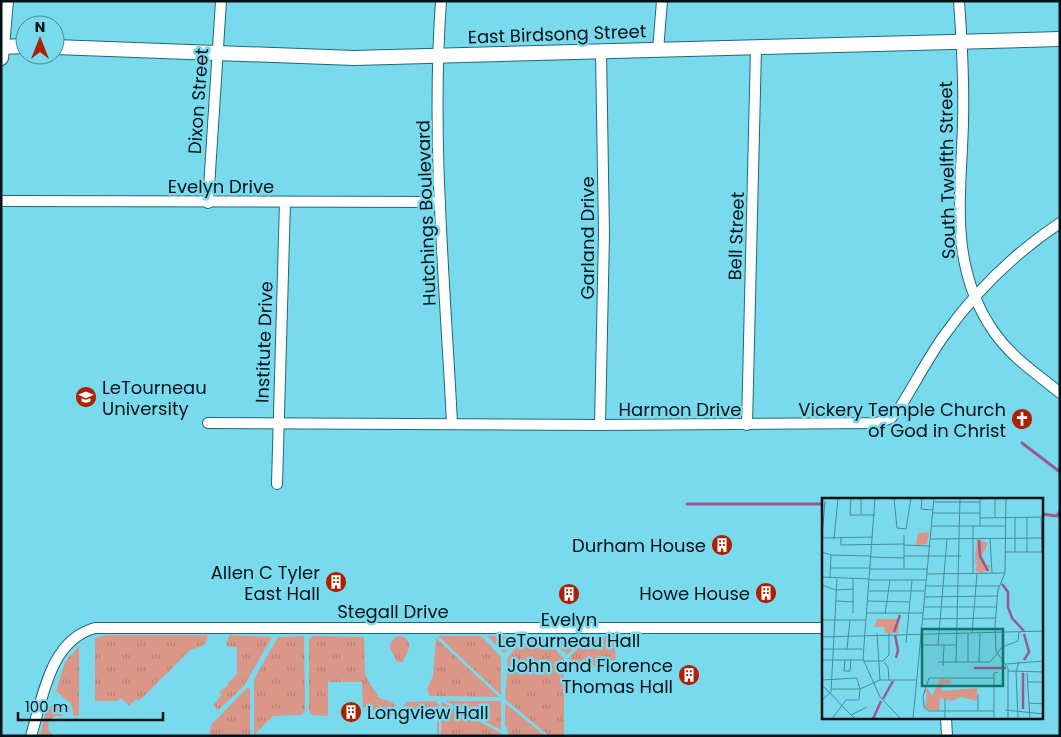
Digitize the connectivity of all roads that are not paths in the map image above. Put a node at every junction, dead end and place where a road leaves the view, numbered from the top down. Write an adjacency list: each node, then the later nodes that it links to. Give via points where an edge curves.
1 (6, 1): 11 (street)
2 (221, 1): 14 (street, Dixon Street)
3 (441, 1): 15 (street, Hutchings Boulevard)
4 (662, 1): 12 (street)
5 (959, 1): 7 (street, South Twelfth Street)
6 (1060, 39): 7 (street, East Birdsong Street)
7 (962, 42): 10 (street, East Birdsong Street); 21 (street, South Twelfth Street, via 960,235 964,266)
8 (65, 47): 14 (street, East Birdsong Street)
9 (15, 48): 11 (street)
10 (756, 48): 12 (street, East Birdsong Street); 27 (street, Bell Street)
11 (2, 50)
12 (658, 50): 13 (street, East Birdsong Street)
13 (601, 51): 15 (street, East Birdsong Street); 26 (street, Garland Drive, via 604,234)
14 (218, 53): 15 (street, East Birdsong Street, via 354,58); 17 (street, Dixon Street)
15 (438, 56): 19 (street, Hutchings Boulevard)
16 (1, 202): 17 (street, Evelyn Drive)
17 (208, 202): 18 (street, Evelyn Drive)
18 (285, 202): 19 (street, Evelyn Drive); 24 (street, Institute Drive)
19 (440, 202): 25 (street, Hutchings Boulevard)
20 (1060, 223): 21 (street, Harmon Drive, via 1018,255)
21 (975, 299): 22 (street, South Twelfth Street, via 993,331 1010,352 1023,366); 27 (street, Harmon Drive, via 944,337 890,418 869,424)
22 (1060, 393)
23 (208, 423): 24 (street, Harmon Drive)
24 (278, 423): 25 (street, Harmon Drive); 28 (street, Institute Drive)
25 (452, 423): 26 (street, Harmon Drive)
26 (600, 425): 27 (street, Harmon Drive)
27 (747, 425)
28 (276, 484)
29 (822, 628): 31 (street, Stegall Drive, via 98,627 72,639 59,654)
30 (946, 720): 32 (street)
31 (31, 736)
32 (946, 736)

